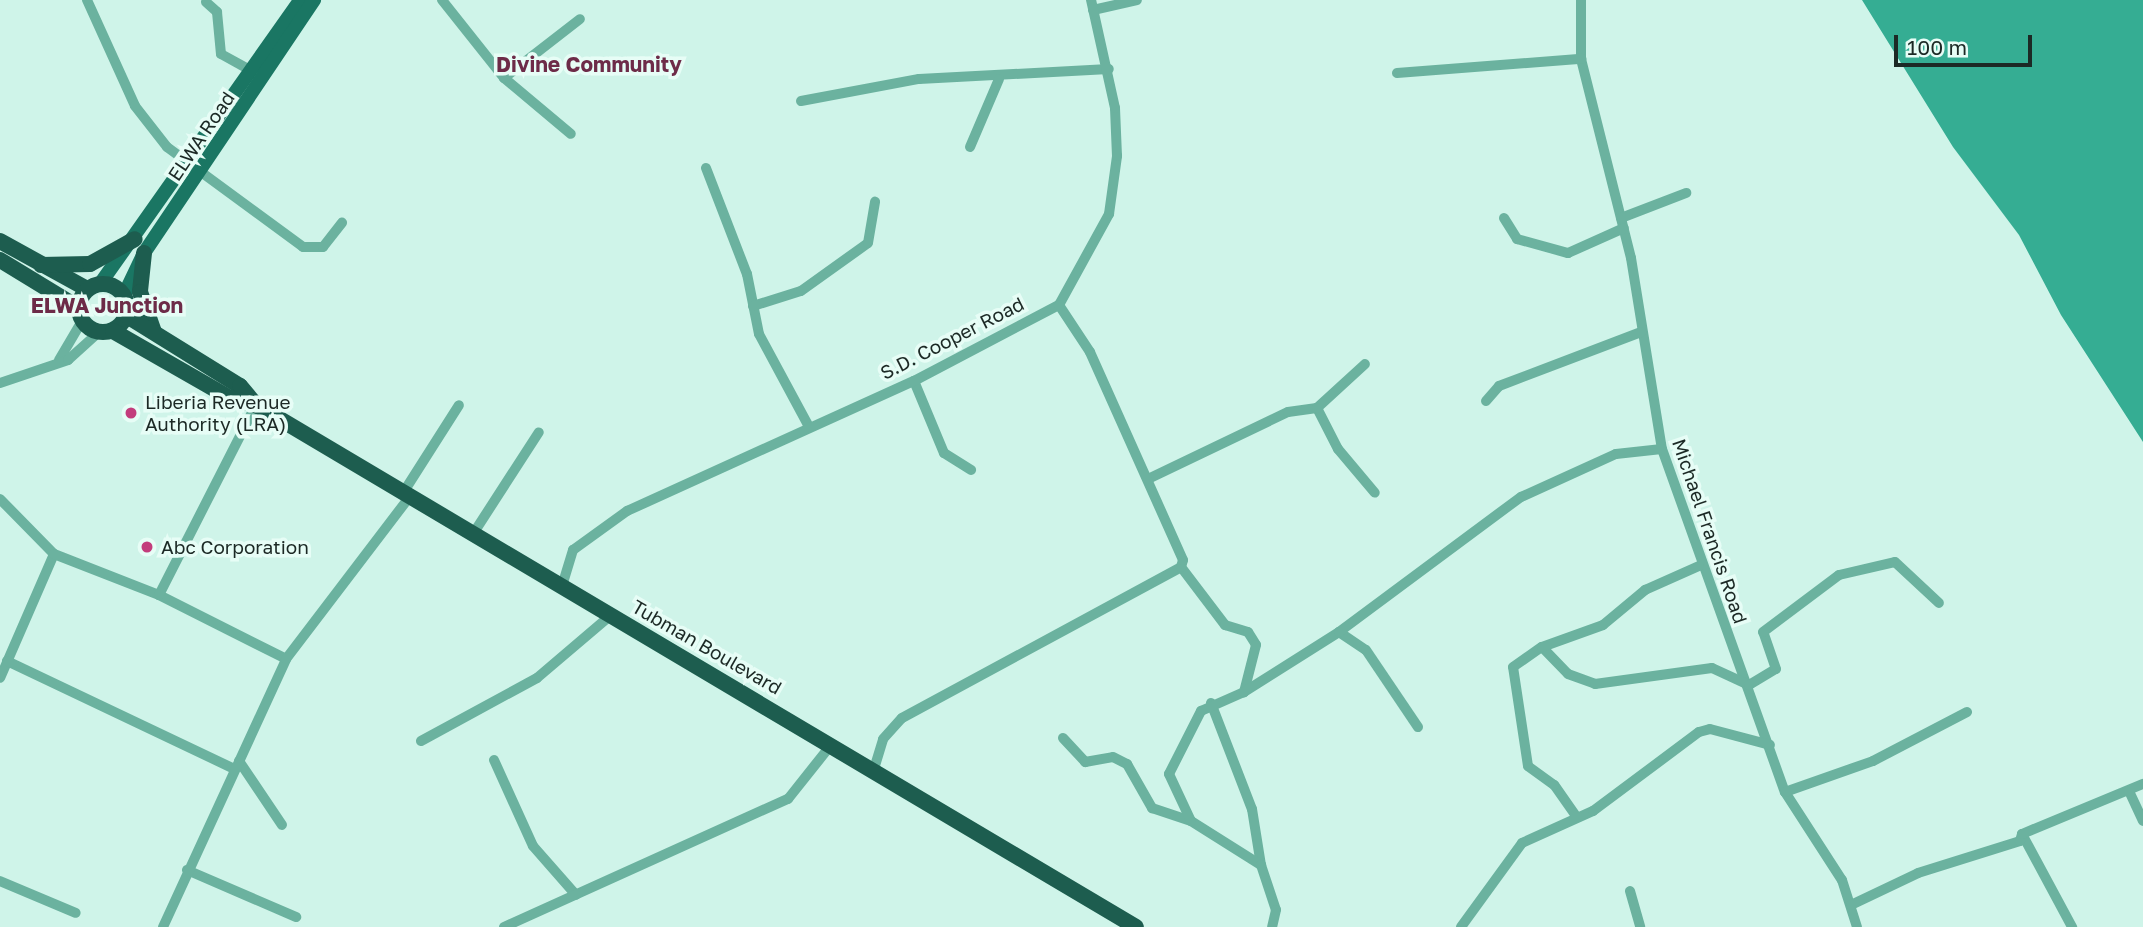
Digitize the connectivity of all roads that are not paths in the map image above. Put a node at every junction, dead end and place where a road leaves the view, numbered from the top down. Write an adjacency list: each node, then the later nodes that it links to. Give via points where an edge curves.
1 (87, 0): 19 (street, via 135,106 167,147)
2 (300, 0): 12 (main road, ELWA Road)
3 (314, 0): 19 (main road, ELWA Road)
4 (442, 0): 14 (street)
5 (1137, 0): 8 (street)
6 (1581, 0): 10 (street, Michael Francis Road)
7 (206, 2): 12 (street, via 218,12 221,54)
8 (1092, 5): 11 (street)
9 (580, 19): 14 (street)
10 (1581, 59): 13 (street); 25 (street, Michael Francis Road)
11 (1109, 69): 15 (street); 33 (street, via 1117,156 1109,214)
12 (252, 71): 19 (main road, ELWA Road)
13 (1397, 73)
14 (504, 78): 17 (street)
15 (999, 79): 16 (street, via 919,79); 18 (street)
16 (801, 100)
17 (570, 134)
18 (970, 147)
19 (196, 166): 24 (street, via 303,247 323,247); 26 (main road, ELWA Road); 28 (main road, ELWA Road)
20 (706, 169): 34 (street, via 747,274)
21 (1686, 193): 25 (street)
22 (875, 202): 34 (street, via 868,243 801,291)
23 (1504, 218): 25 (street, via 1517,239 1534,248 1568,253)
24 (342, 223)
25 (1623, 223): 39 (street, Michael Francis Road)
26 (135, 239): 30 (highway, via 90,264); 31 (main road, ELWA Road)
27 (0, 241): 30 (highway)
28 (144, 253): 32 (main road, ELWA Road); 38 (highway, via 140,292)
29 (0, 260): 35 (highway)
30 (41, 265): 31 (highway)
31 (94, 286): 32 (highway); 35 (highway)
32 (124, 295): 36 (highway)
33 (1059, 305): 42 (street, S.D. Cooper Road); 52 (street, via 1090,352)
34 (753, 306): 48 (street, via 759,334)
35 (80, 314): 37 (highway); 40 (street)
36 (127, 316): 37 (highway); 38 (highway, Tubman Boulevard)
37 (106, 331): 40 (street); 45 (highway, Tubman Boulevard, via 230,398)
38 (154, 332): 45 (highway, Tubman Boulevard, via 240,386)
39 (1641, 332): 44 (street, via 1499,386); 50 (street, Michael Francis Road)
40 (57, 362): 43 (street)
41 (1365, 364): 47 (street)
42 (914, 381): 48 (street, S.D. Cooper Road); 51 (street, via 944,453)
43 (0, 383)
44 (1486, 401)
45 (256, 405): 54 (highway, Tubman Boulevard); 61 (street)
46 (459, 405): 54 (street)
47 (1318, 408): 52 (street, via 1289,412); 53 (street, via 1338,449)
48 (808, 425): 60 (street, S.D. Cooper Road, via 627,511 573,550)
49 (539, 432): 56 (street)
50 (1662, 449): 58 (street, Michael Francis Road); 64 (street, via 1616,454 1521,496)
51 (971, 470)
52 (1148, 479): 59 (street, via 1148,493 1183,560)
53 (1375, 493)
54 (407, 495): 56 (highway, Tubman Boulevard); 66 (street)
55 (0, 499): 57 (street)
56 (473, 534): 60 (highway, Tubman Boulevard)
57 (54, 554): 61 (street); 67 (street)
58 (1699, 566): 65 (street, via 1645,590 1603,625); 69 (street, Michael Francis Road)
59 (1181, 567): 70 (street, via 1225,625 1248,632 1256,645); 80 (street, via 902,718 883,739)
60 (562, 586): 63 (highway, Tubman Boulevard)
61 (159, 595): 66 (street)
62 (1939, 603): 69 (street, via 1895,562 1839,575 1763,632 1776,669)
63 (611, 615): 75 (street, via 537,678); 76 (highway, Tubman Boulevard)
64 (1339, 632): 70 (street); 73 (street, via 1366,650)
65 (1542, 647): 69 (street, via 1568,674 1595,684 1712,668); 84 (street, via 1519,660 1511,675 1528,766 1554,785)
66 (286, 659): 79 (street)
67 (7, 661): 68 (street); 79 (street)
68 (0, 678)
69 (1749, 685): 77 (street, Michael Francis Road)
70 (1244, 692): 71 (street)
71 (1211, 703): 85 (street, via 1190,724 1169,774); 89 (street, via 1252,809)
72 (1967, 712): 83 (street, via 1873,761)
73 (1418, 727)
74 (1063, 738): 85 (street, via 1085,762 1113,757 1128,764 1142,782 1145,802)
75 (421, 741)
76 (831, 745): 80 (highway, Tubman Boulevard); 93 (street, via 788,799)
77 (1770, 745): 83 (street, Michael Francis Road); 84 (street, via 1710,729 1699,732 1656,760 1640,781)
78 (494, 760): 93 (street, via 533,846)
79 (237, 765): 87 (street); 90 (street)
80 (874, 769): 101 (highway, Tubman Boulevard)
81 (2143, 784): 82 (street)
82 (2129, 790): 86 (street); 88 (street)
83 (1786, 792): 94 (street, Michael Francis Road)
84 (1576, 816): 103 (street, via 1522,844)
85 (1191, 821): 89 (street)
86 (2143, 821)
87 (282, 824)
88 (2022, 834): 94 (street, via 2020,841 1918,873); 106 (street)
89 (1261, 865): 102 (street, via 1276,910)
90 (187, 870): 97 (street); 98 (street)
91 (0, 881): 95 (street)
92 (1630, 891): 104 (street)
93 (576, 895): 96 (street)
94 (1852, 905): 105 (street, Michael Francis Road)
95 (76, 913)
96 (529, 915): 99 (street); 100 (street)
97 (296, 918)
98 (163, 927)
99 (504, 927)
100 (533, 927)
101 (1136, 927)
102 (1272, 927)
103 (1461, 927)
104 (1640, 927)
105 (1857, 927)
106 (2072, 927)

